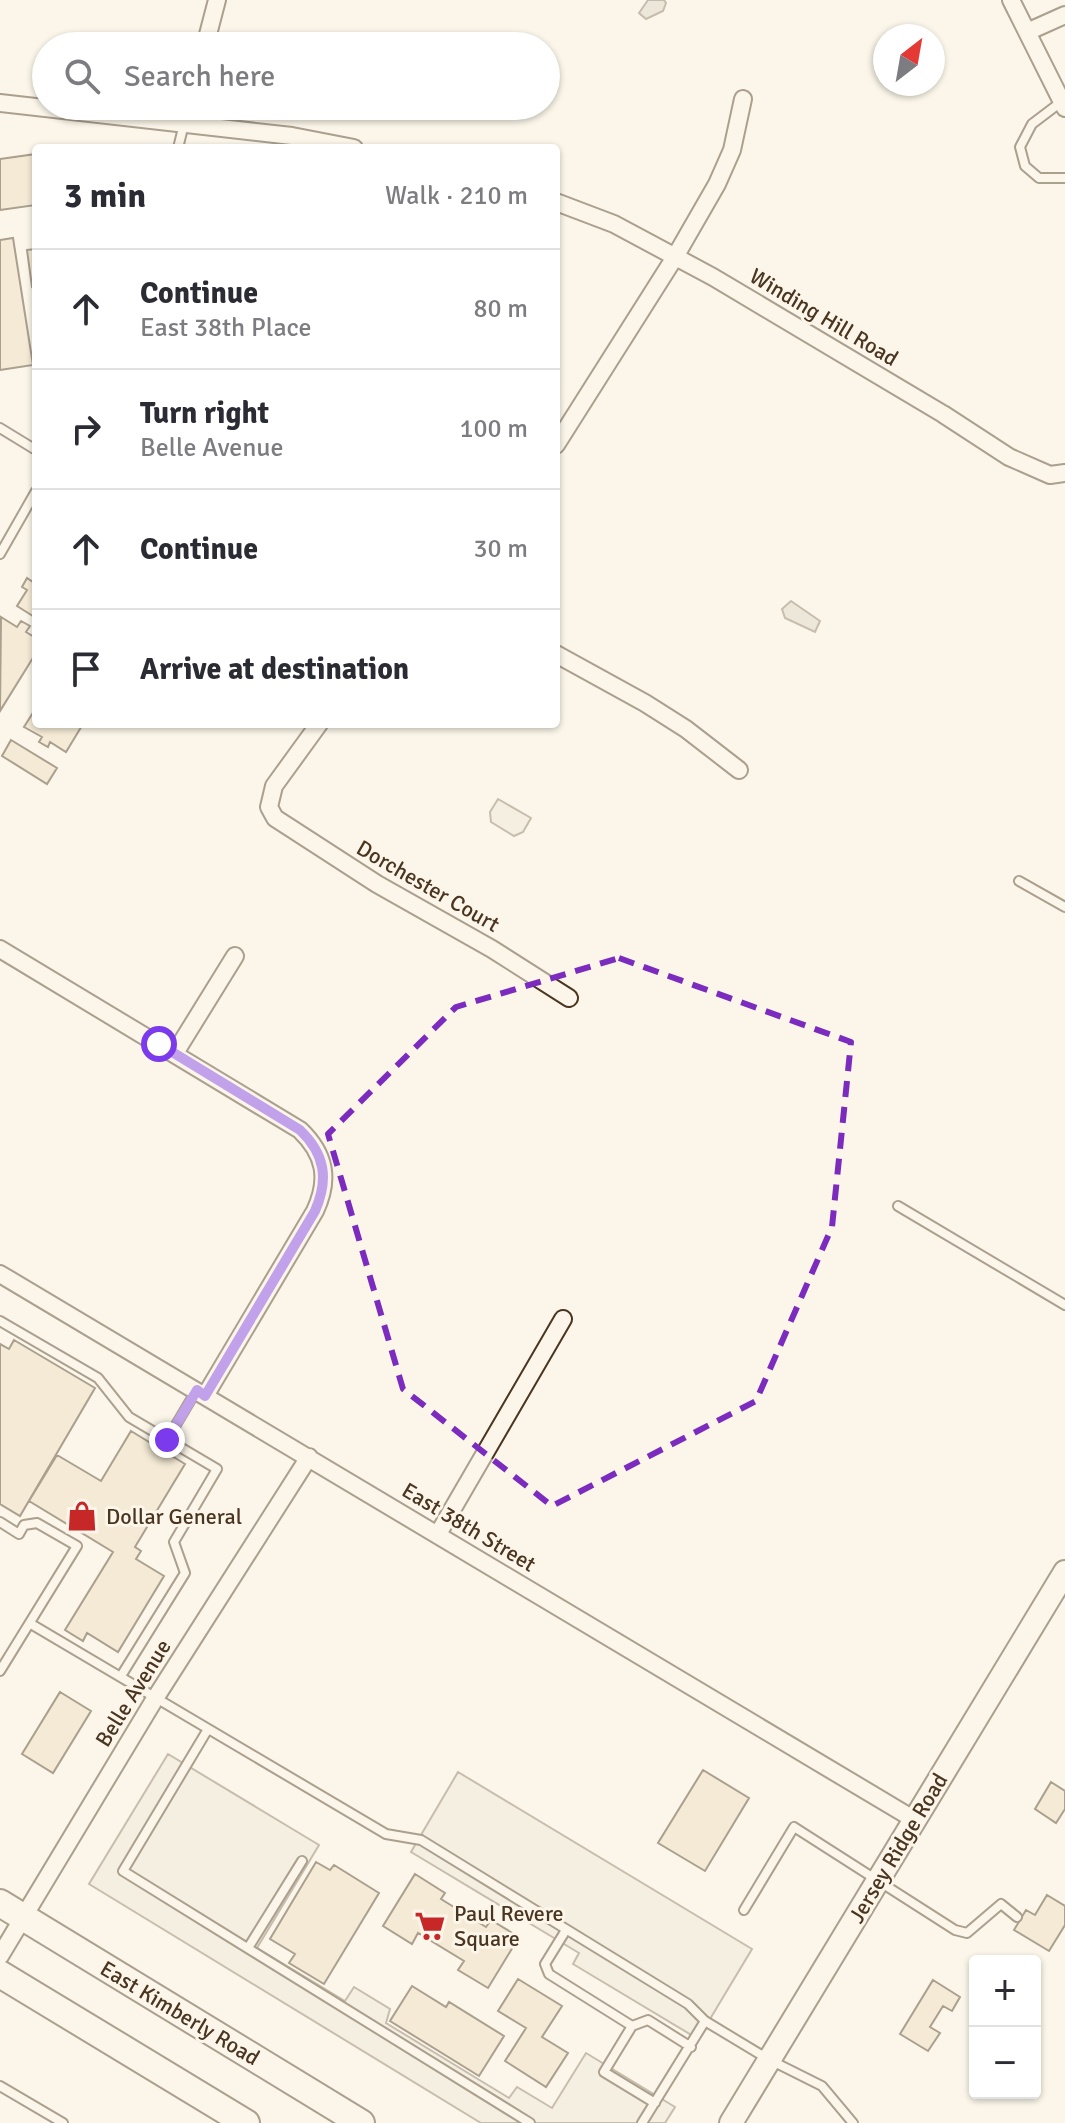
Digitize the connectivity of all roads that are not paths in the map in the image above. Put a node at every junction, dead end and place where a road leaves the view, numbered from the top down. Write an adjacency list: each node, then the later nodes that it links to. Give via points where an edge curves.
1 (217, 0): 4 (street)
2 (1011, 0): 5 (street)
3 (1065, 15): 5 (street)
4 (209, 32)
5 (1027, 32): 8 (street)
6 (743, 99): 17 (street, via 732,150)
7 (0, 103): 9 (street)
8 (1064, 105): 15 (lane, via 1032,124 1020,147 1025,166 1039,178)
9 (32, 107)
10 (149, 120): 12 (street)
11 (185, 120): 12 (street)
12 (184, 124): 13 (lane); 14 (street)
13 (179, 144)
14 (333, 144)
15 (1065, 178)
16 (560, 204): 17 (street, Winding Hill Road, via 614,224)
17 (675, 257): 19 (street); 21 (street, Winding Hill Road, via 1009,457 1050,475)
18 (0, 428): 20 (lane)
19 (560, 439)
20 (32, 448)
21 (1065, 473)
22 (32, 498): 23 (lane)
23 (0, 554)
24 (560, 656): 26 (street, via 686,729)
25 (316, 728): 31 (street, Dorchester Court, via 274,786 269,807 275,818)
26 (739, 770)
27 (1019, 881): 28 (lane)
28 (1065, 907)
29 (0, 949): 32 (street)
30 (235, 956): 32 (street)
31 (569, 998)
32 (175, 1053): 38 (street, via 300,1130 313,1142 325,1171 315,1211)
33 (898, 1206): 35 (lane)
34 (0, 1274): 38 (street, East 38th Street)
35 (1065, 1305)
36 (563, 1319): 42 (street)
37 (0, 1321): 39 (lane, via 98,1378 129,1417)
38 (201, 1393): 39 (lane); 40 (street, East 38th Street)
39 (167, 1440): 46 (lane, via 217,1469 174,1542 185,1573)
40 (309, 1457): 42 (street, East 38th Street); 47 (street, Belle Avenue)
41 (0, 1522): 44 (lane, via 19,1534 24,1525 37,1523 77,1546)
42 (438, 1534): 49 (street, East 38th Street)
43 (1065, 1572): 49 (main road, Jersey Ridge Road)
44 (31, 1624): 45 (lane); 46 (lane)
45 (0, 1671)
46 (121, 1676): 47 (lane)
47 (156, 1697): 48 (lane); 54 (street, Belle Avenue)
48 (208, 1729): 56 (lane, via 386,1834 421,1840); 57 (lane, via 123,1871)
49 (915, 1820): 51 (main road, Jersey Ridge Road)
50 (302, 1861): 57 (lane)
51 (878, 1880): 53 (lane, via 794,1827); 55 (lane, via 955,1930 967,1933 1001,1904); 63 (main road, Jersey Ridge Road)
52 (0, 1903): 54 (main road, East Kimberly Road)
53 (744, 1910)
54 (23, 1917): 58 (street, Belle Avenue); 68 (main road, East Kimberly Road)
55 (1017, 1917)
56 (566, 1930): 60 (lane, via 688,2004); 61 (lane, via 545,1964 549,1974)
57 (248, 1948): 69 (lane)
58 (0, 1956)
59 (0, 1974): 67 (main road)
60 (705, 2021): 62 (lane); 63 (lane)
61 (632, 2026): 62 (lane, via 648,2020); 65 (lane, via 604,2072)
62 (691, 2047): 65 (lane)
63 (768, 2059): 71 (main road, Jersey Ridge Road); 72 (lane, via 822,2086)
64 (0, 2086): 66 (lane)
65 (655, 2103): 70 (lane)
66 (63, 2123)
67 (246, 2123)
68 (361, 2123)
69 (530, 2123)
70 (642, 2123)
71 (731, 2123)
72 (853, 2123)

